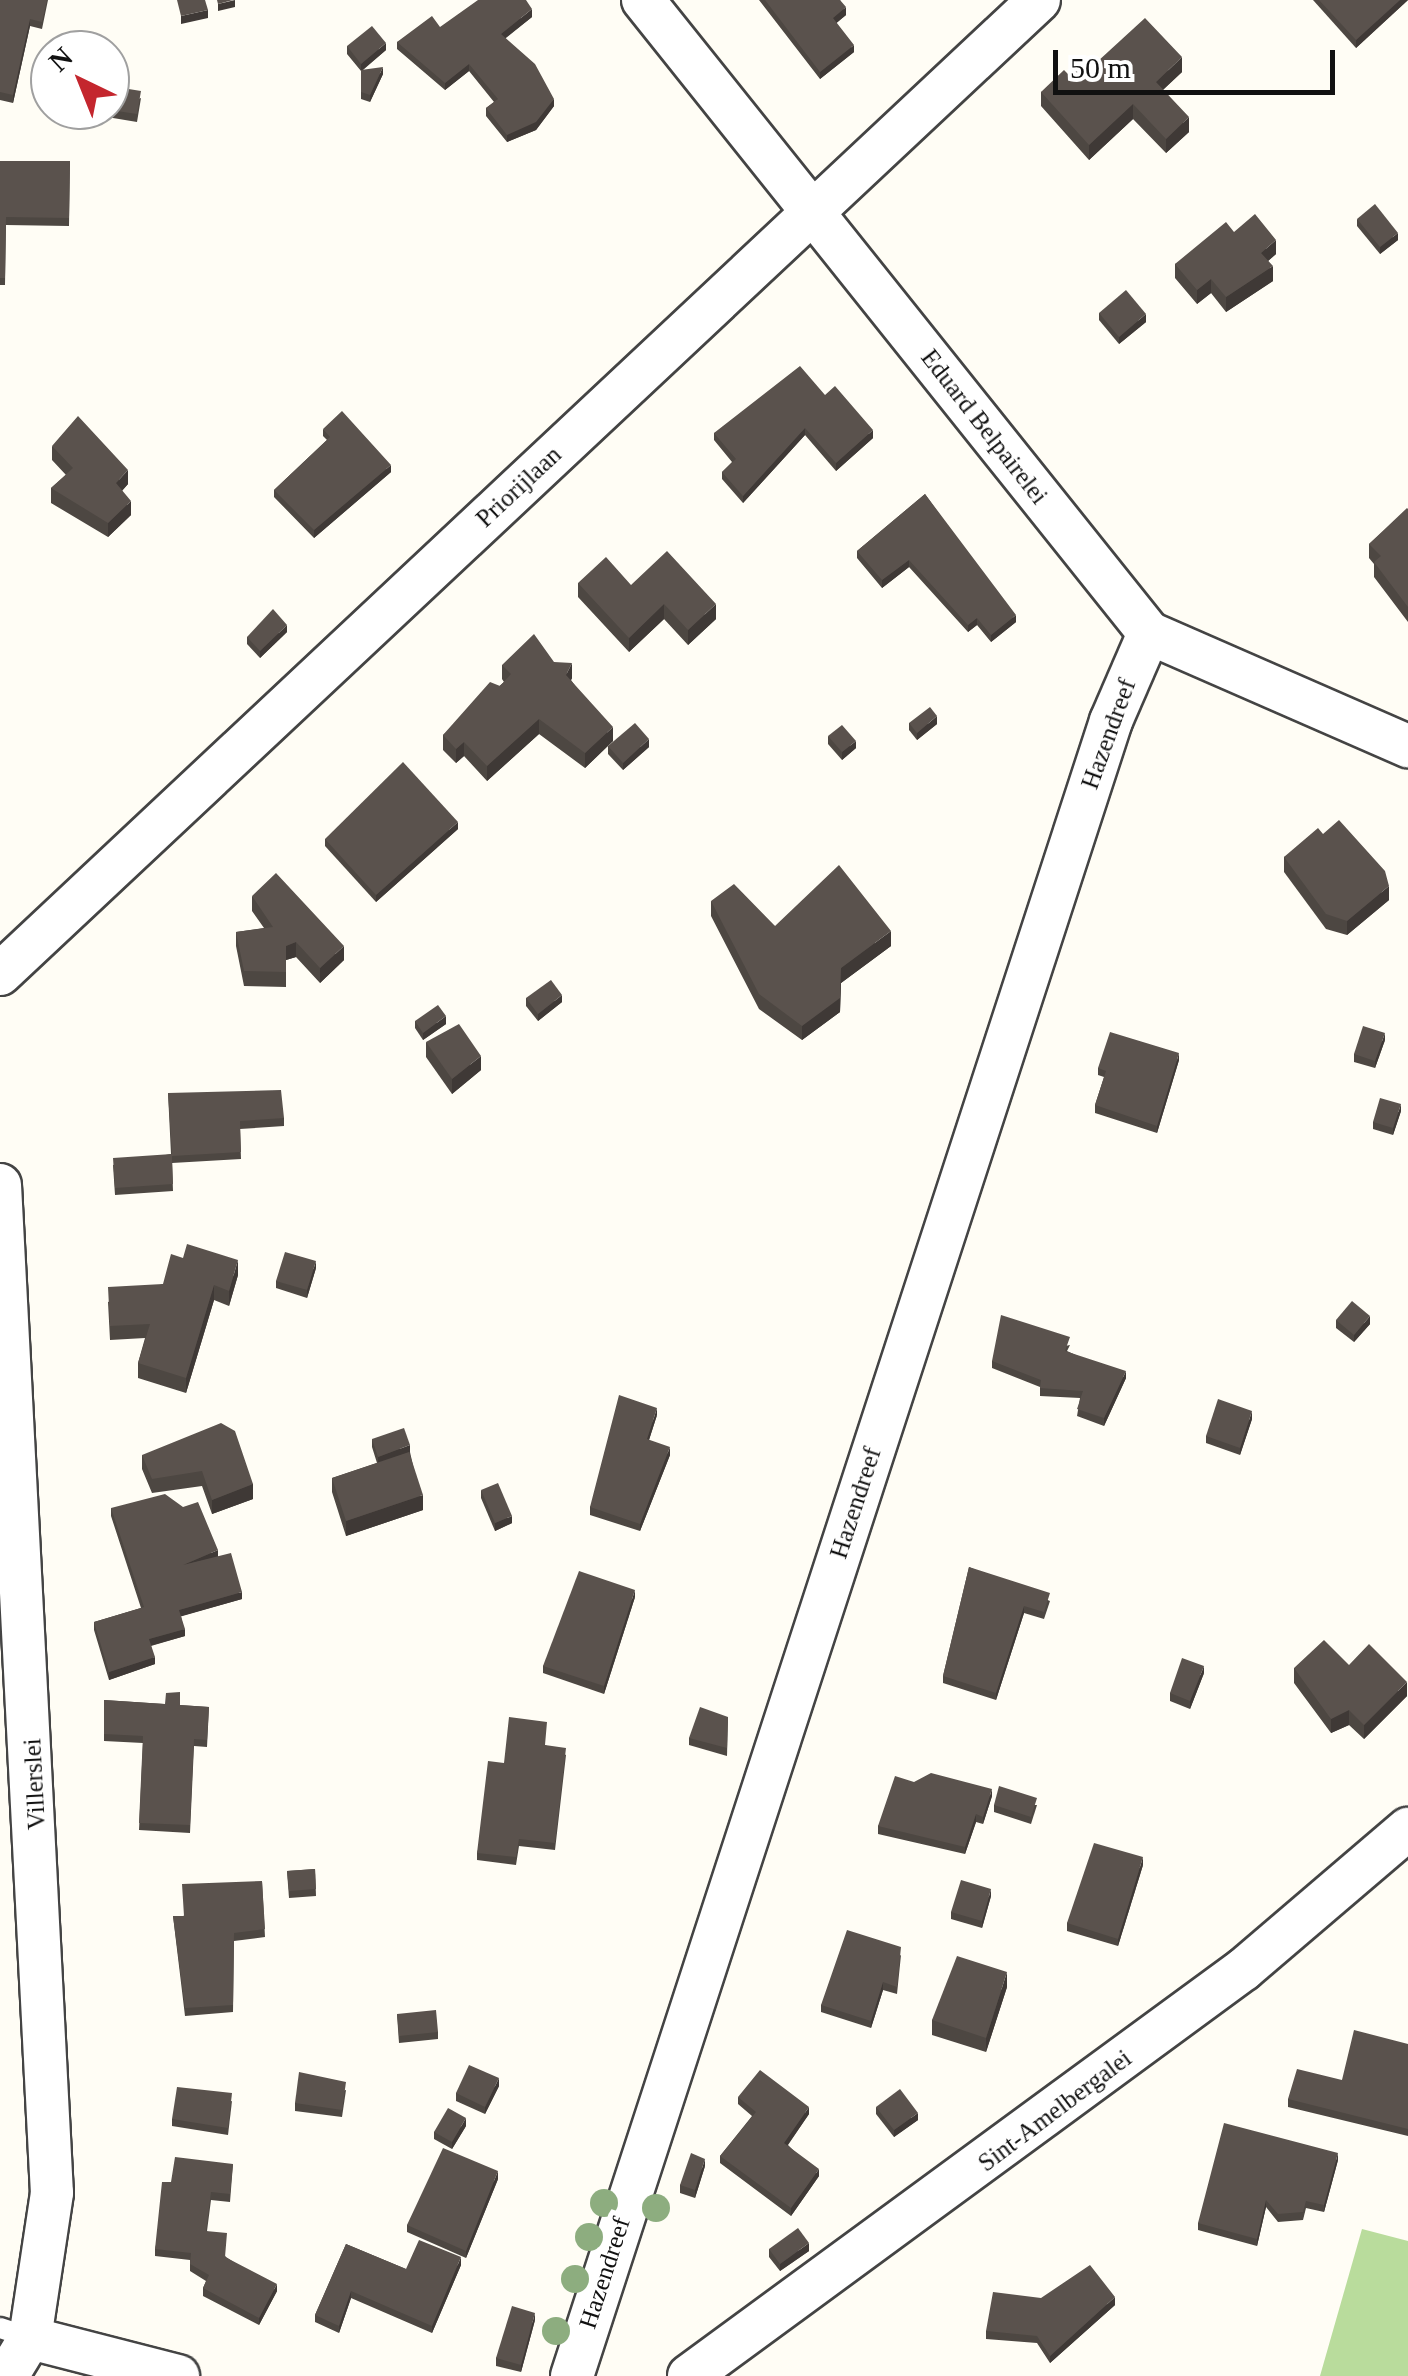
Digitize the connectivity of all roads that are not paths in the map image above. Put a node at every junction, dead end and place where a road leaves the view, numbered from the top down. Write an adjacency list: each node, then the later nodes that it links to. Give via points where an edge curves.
1 (643, 0): 3 (street, Eduard Belpairelei)
2 (1039, 0): 3 (street, Priorijlaan)
3 (813, 211): 4 (street, Eduard Belpairelei); 6 (street, Priorijlaan)
4 (1148, 633): 5 (street, Eduard Belpairelei); 12 (street, Hazendreef, via 1111,722)
5 (1408, 746)
6 (0, 974)
7 (0, 1186): 9 (street, Villerslei, via 52,2193)
8 (1408, 1830): 13 (street, Sint-Amelbergalei, via 1244,1969)
9 (15, 2333): 10 (street, Villerslei); 11 (street)
10 (8, 2376)
11 (178, 2376)
12 (572, 2376)
13 (689, 2376)

